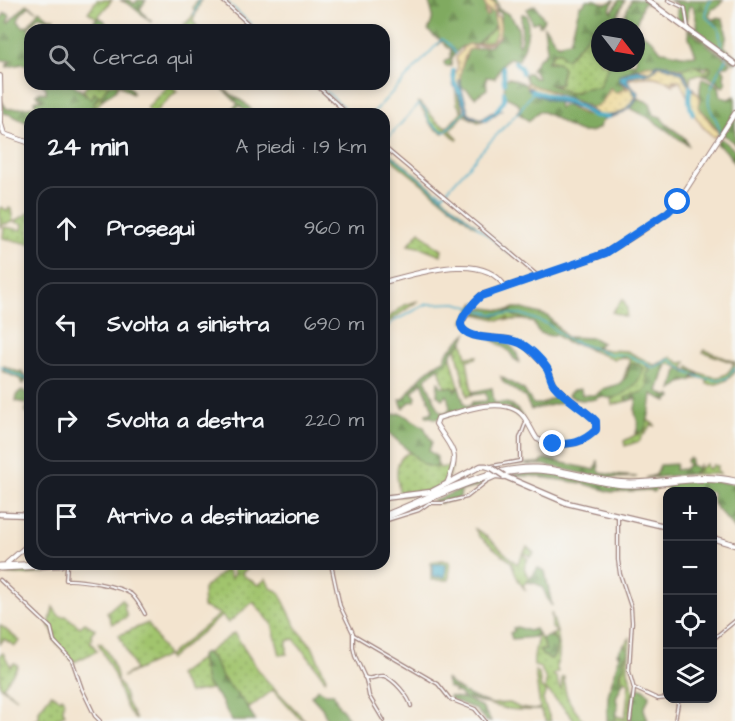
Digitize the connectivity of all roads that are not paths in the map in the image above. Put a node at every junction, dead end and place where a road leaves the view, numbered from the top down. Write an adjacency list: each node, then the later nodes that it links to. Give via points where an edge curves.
1 (222, 0): 4 (street)
2 (647, 0): 5 (main road)
3 (668, 0): 5 (street, via 685,8)
4 (248, 24)
5 (689, 30): 6 (main road)
6 (735, 64)
7 (0, 76): 11 (street)
8 (322, 90): 9 (street)
9 (341, 108)
10 (735, 113): 14 (street, via 678,202 668,211 608,252)
11 (2, 133): 12 (street)
12 (24, 141)
13 (390, 152): 14 (street)
14 (536, 274): 16 (street)
15 (390, 281): 16 (street, via 464,266 496,276)
16 (505, 286): 17 (street, via 472,304 461,323 463,329 475,336 509,339 525,346 548,369 555,386 596,421 597,428 581,442 553,444 537,440)
17 (526, 422): 18 (street, via 520,438 520,461); 21 (street, via 519,412 501,406 471,407 437,418 436,426 451,445 454,456)
18 (491, 468): 19 (main road, bridge); 21 (main road, via 481,466)
19 (517, 481): 26 (main road, via 567,502); 27 (street, via 496,477 467,497 429,503)
20 (735, 481): 23 (highway, via 697,475 621,481 547,467 515,467 483,475)
21 (447, 484): 22 (main road, via 426,494)
22 (390, 497)
23 (390, 513)
24 (0, 514): 25 (main road)
25 (24, 515)
26 (618, 515): 28 (main road); 43 (street, via 618,560 631,607 629,671)
27 (390, 519)
28 (663, 526)
29 (717, 540): 30 (main road)
30 (735, 545)
31 (24, 548): 34 (street)
32 (24, 565): 34 (highway)
33 (24, 567): 34 (highway)
34 (2, 568)
35 (65, 570): 38 (street, via 66,580 84,580 127,592)
36 (332, 570): 40 (street, via 340,606)
37 (0, 580): 47 (street, via 51,628 54,641 72,660 82,689)
38 (145, 614)
39 (735, 621): 41 (street)
40 (354, 635): 42 (street, via 354,650); 49 (street, via 438,684 450,699 475,709)
41 (717, 636)
42 (364, 677): 46 (street, via 390,679); 48 (street, via 369,696)
43 (634, 688): 44 (street); 50 (street)
44 (663, 699)
45 (678, 703): 51 (street)
46 (411, 706)
47 (100, 721)
48 (384, 721)
49 (485, 721)
50 (630, 721)
51 (675, 721)

